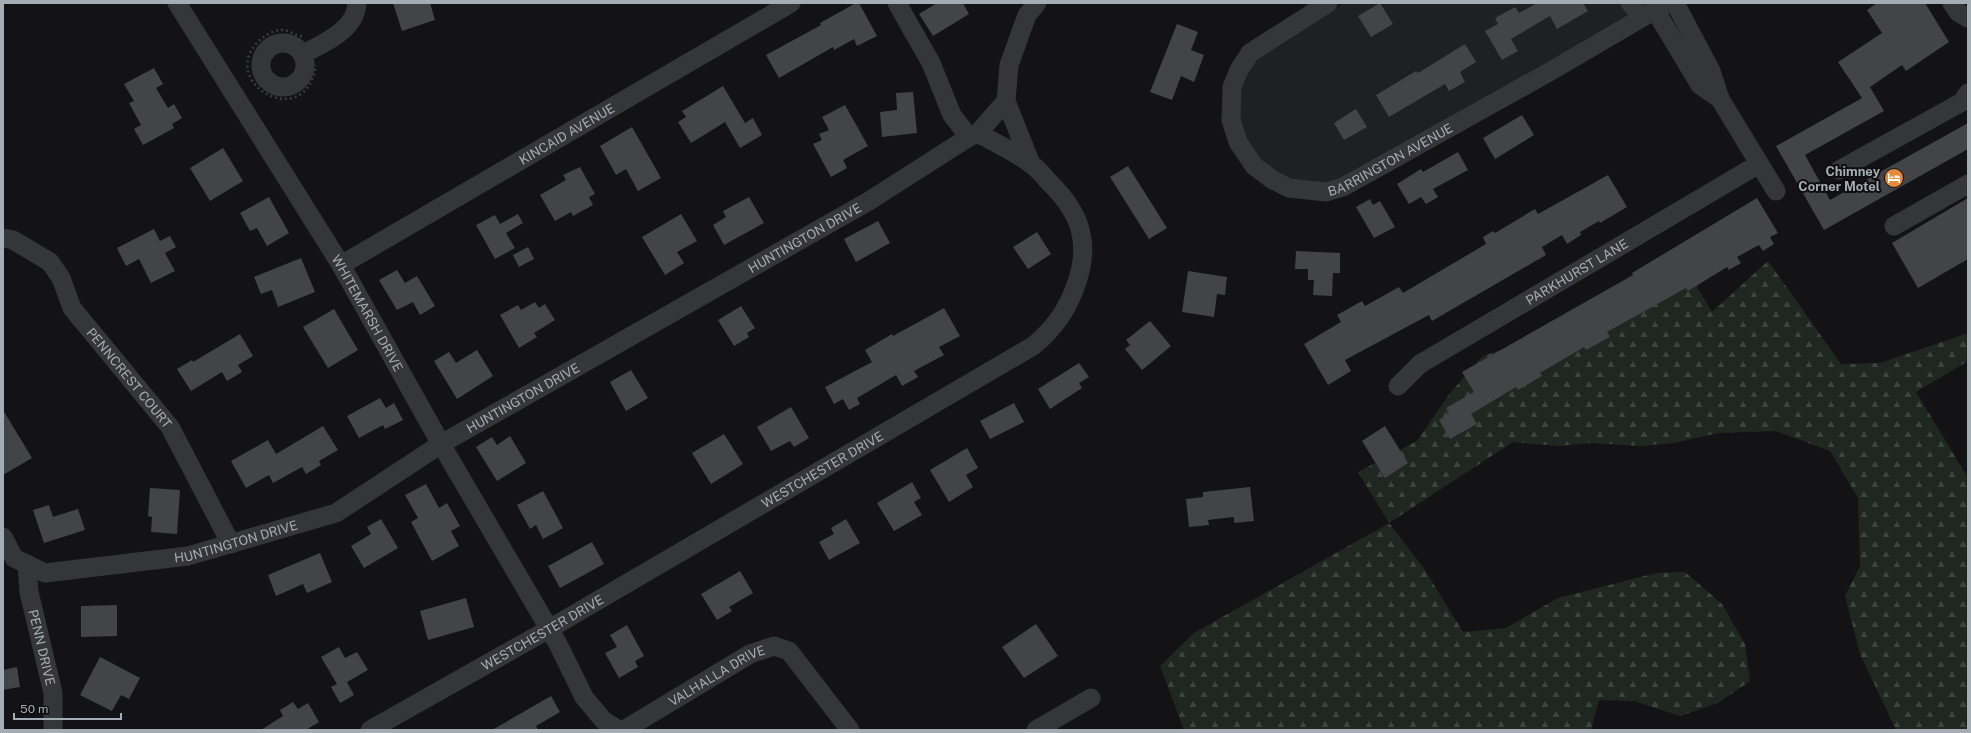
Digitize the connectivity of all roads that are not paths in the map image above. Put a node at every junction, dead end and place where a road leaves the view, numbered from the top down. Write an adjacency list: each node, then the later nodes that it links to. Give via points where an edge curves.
1 (177, 3): 23 (street, WHITEMARSH DRIVE)
2 (357, 3): 11 (street, via 351,22 330,40)
3 (791, 3): 23 (street, KINCAID AVENUE)
4 (897, 3): 15 (street, WESTCHESTER DRIVE, via 931,63 952,115)
5 (1037, 3): 14 (street, via 1027,15 1009,65)
6 (1328, 3): 9 (street, BARRINGTON AVENUE, via 1250,52 1232,88 1231,120 1238,142 1254,166 1289,188 1326,192 1343,187 1551,71)
7 (1675, 3): 13 (street, via 1712,71)
8 (1952, 3): 10 (street, via 1958,12)
9 (1648, 8): 13 (street, via 1700,85)
10 (1968, 18)
11 (303, 54)
12 (1968, 93): 18 (street, via 1962,102)
13 (1720, 100): 17 (street)
14 (1006, 101): 15 (street, HUNTINGTON DRIVE); 16 (street)
15 (974, 135): 16 (street, WESTCHESTER DRIVE); 25 (street, HUNTINGTON DRIVE, via 869,201)
16 (1031, 164): 29 (street, WESTCHESTER DRIVE, via 1065,197 1078,220 1082,239 1082,268 1070,304 1045,336 1033,346)
17 (1759, 164): 20 (street); 24 (street, PARKHURST LANE, via 1420,364)
18 (1840, 170)
19 (1968, 184): 21 (street)
20 (1776, 191)
21 (1894, 226)
22 (3, 238): 27 (street, PENNCREST COURT, via 13,240 50,262 60,278 72,308 170,427)
23 (341, 265): 25 (street, WHITEMARSH DRIVE)
24 (1398, 386)
25 (441, 444): 27 (street, HUNTINGTON DRIVE, via 336,513); 29 (street, WHITEMARSH DRIVE)
26 (3, 537): 28 (street, via 14,558)
27 (231, 544): 28 (street, HUNTINGTON DRIVE, via 188,556 45,573)
28 (27, 564): 31 (street, PENN DRIVE, via 29,592 53,693)
29 (549, 629): 32 (street, WESTCHESTER DRIVE); 33 (street, via 584,697 603,720)
30 (1091, 698): 36 (street)
31 (54, 730)
32 (370, 730)
33 (620, 730)
34 (624, 730): 35 (street, VALHALLA DRIVE, via 750,654 774,646 789,651)
35 (850, 730)
36 (1036, 730)

